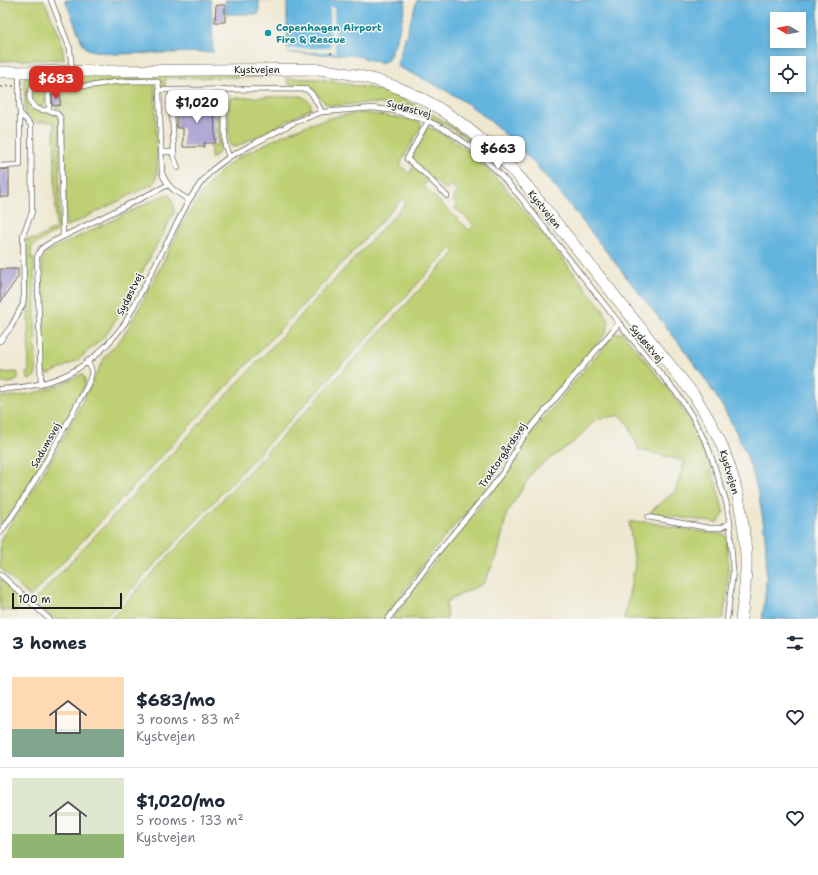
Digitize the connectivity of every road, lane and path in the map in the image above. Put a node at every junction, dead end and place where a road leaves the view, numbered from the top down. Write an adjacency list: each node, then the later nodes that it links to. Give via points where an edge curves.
1 (51, 0): 3 (lane, via 70,49)
2 (18, 71): 3 (street, Kystvejen); 4 (street, Kystvejen); 6 (lane)
3 (72, 71): 36 (street, Kystvejen, via 318,69 364,77 402,89 453,116 483,140 527,186 690,389 714,428 734,477 741,512 746,556)
4 (0, 72)
5 (48, 81): 9 (lane, via 85,86 155,81 158,82); 11 (lane); 11 (lane, via 35,85 30,92 30,98 38,110)
6 (19, 86): 7 (path); 13 (lane)
7 (0, 87)
8 (224, 89): 10 (lane); 12 (lane, via 306,89 312,94); 17 (lane, via 225,145)
9 (159, 90): 10 (lane); 15 (lane)
10 (171, 90): 16 (lane)
11 (49, 111): 23 (lane, via 56,112 61,119)
12 (322, 112): 14 (lane, Sydøstvej, via 373,108 396,111); 17 (lane, Sydøstvej, via 293,123)
13 (20, 113): 18 (lane, via 20,165); 25 (lane, via 31,125 32,212 23,235 23,304)
14 (428, 121): 21 (lane, via 407,159); 24 (lane, Sydøstvej, via 447,130 498,171)
15 (161, 152): 16 (lane); 20 (lane, via 162,173)
16 (174, 152): 19 (lane)
17 (229, 157): 22 (lane, Sydøstvej, via 212,170)
18 (0, 166)
19 (178, 168)
20 (168, 185): 22 (lane); 23 (lane)
21 (447, 196)
22 (189, 200): 26 (lane, Sydøstvej, via 125,323 112,340)
23 (63, 236): 27 (lane, via 41,249 37,257)
24 (619, 323): 30 (lane, Sydøstvej, via 679,396 692,416 708,447 726,501); 34 (lane, Traktorgårdsvej, via 534,424 489,491 437,553)
25 (0, 341)
26 (87, 361): 27 (lane, Sydøstvej, via 60,378); 31 (lane, Sadumsvej, via 92,372 87,386 42,469)
27 (41, 384): 28 (lane, Sydøstvej)
28 (0, 389)
29 (648, 517): 30 (lane, via 709,528 720,528)
30 (730, 523): 35 (lane, Sydøstvej, via 733,572)
31 (0, 533)
32 (0, 574): 33 (lane)
33 (49, 619)
34 (388, 619)
35 (727, 619)
36 (741, 619)

